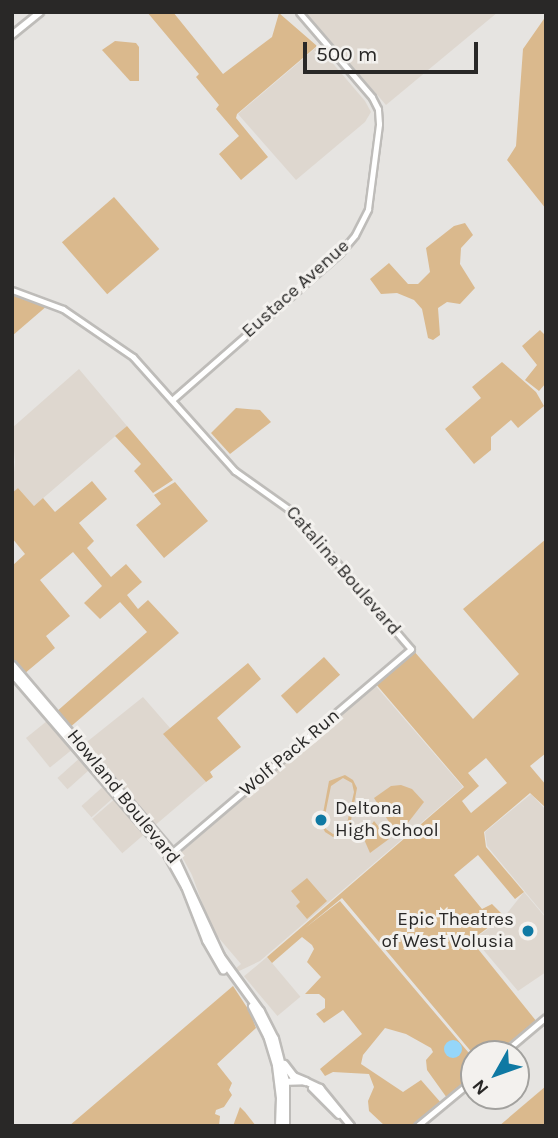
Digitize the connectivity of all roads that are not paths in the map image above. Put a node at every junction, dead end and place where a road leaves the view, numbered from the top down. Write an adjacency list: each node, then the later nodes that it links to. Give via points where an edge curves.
1 (40, 12): 3 (main road)
2 (299, 12): 5 (street, Eustace Avenue, via 378,109 368,209 340,253)
3 (12, 35)
4 (12, 290): 5 (street, Catalina Boulevard, via 80,320 133,357)
5 (172, 400): 6 (street, Catalina Boulevard, via 235,471 294,513)
6 (411, 649): 9 (street, Wolf Pack Run)
7 (12, 665): 9 (main road, Howland Boulevard)
8 (12, 673): 9 (main road, Howland Boulevard)
9 (170, 854): 10 (main road, Howland Boulevard, via 220,956)
10 (257, 1009): 13 (main road); 15 (main road)
11 (546, 1017): 12 (street)
12 (519, 1040)
13 (280, 1057): 14 (main road, via 290,1073); 15 (main road)
14 (305, 1081): 15 (main road); 19 (main road, via 325,1092)
15 (282, 1084): 17 (main road); 18 (main road); 19 (main road, via 315,1090)
16 (460, 1091): 20 (street)
17 (279, 1126)
18 (285, 1126)
19 (351, 1126)
20 (418, 1126)

